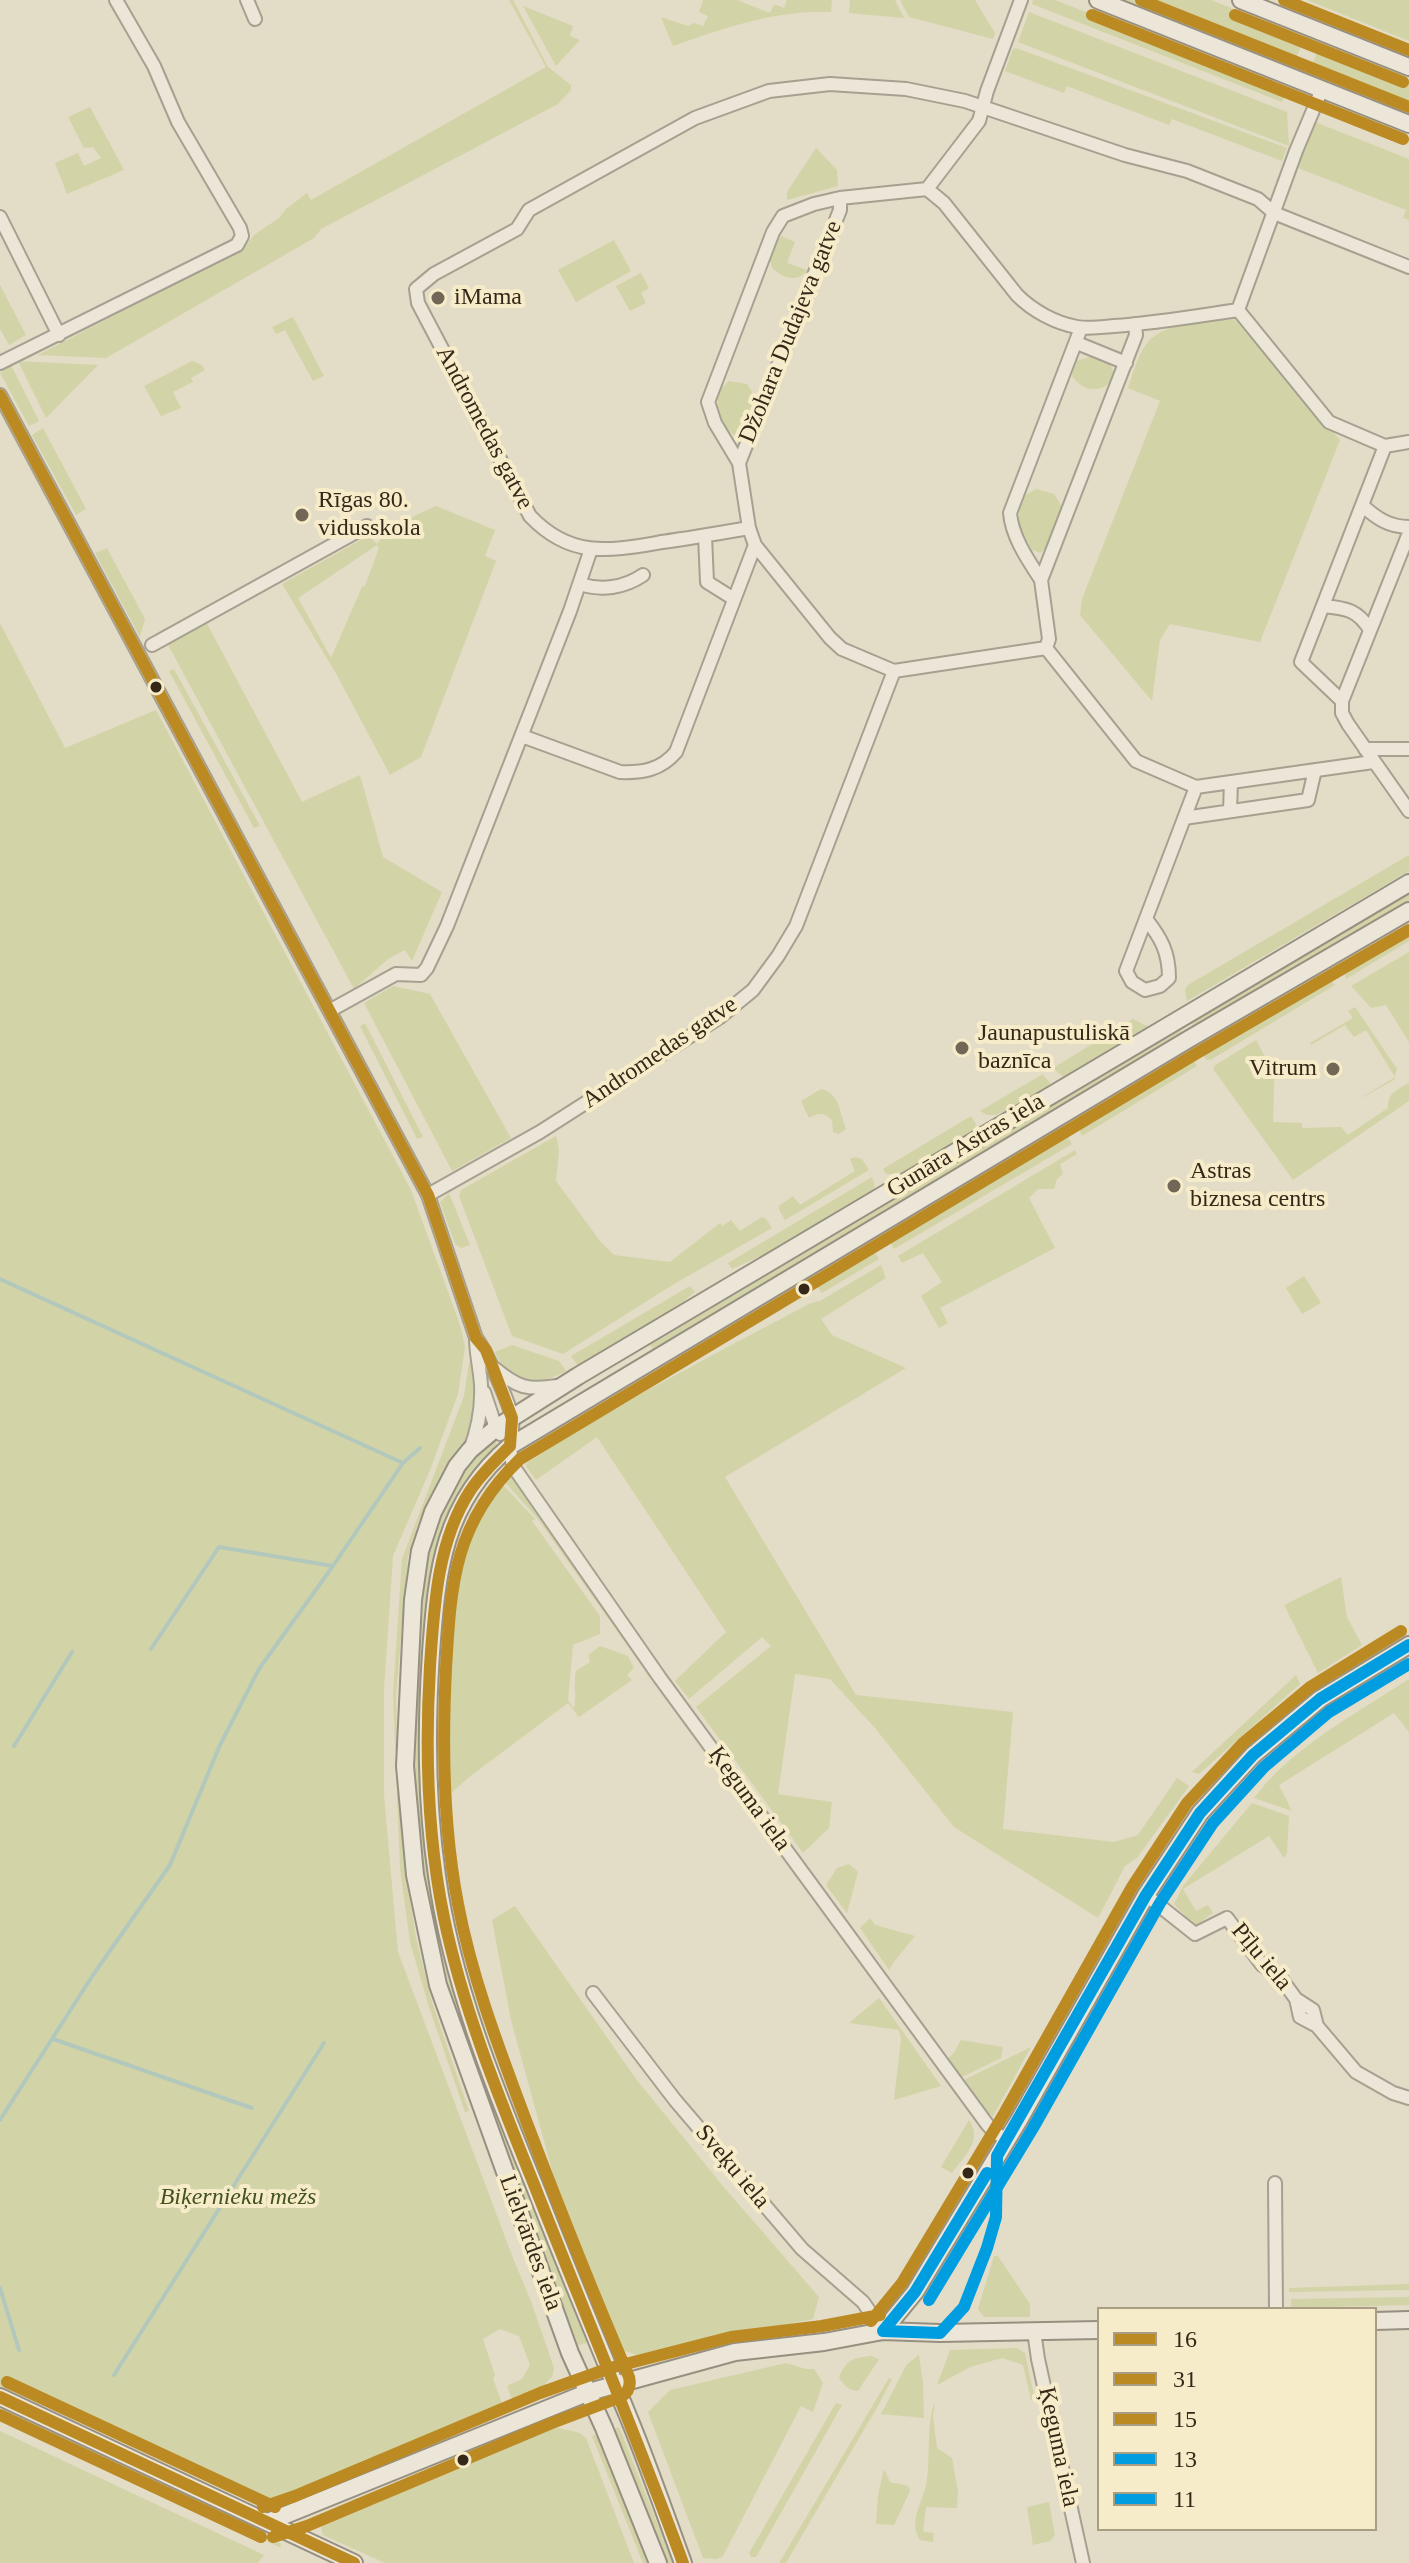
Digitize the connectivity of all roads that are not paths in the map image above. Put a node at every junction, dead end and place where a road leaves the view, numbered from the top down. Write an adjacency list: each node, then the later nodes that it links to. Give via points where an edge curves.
1 (116, 0): 19 (street, via 242,236 237,245)
2 (247, 0): 6 (street)
3 (1021, 0): 9 (street)
4 (1098, 0): 8 (main road)
5 (1241, 0): 7 (main road)
6 (255, 19)
7 (1409, 67)
8 (1322, 89): 10 (main road); 13 (street)
9 (983, 108): 11 (street, via 979,121); 13 (street, via 1187,171 1258,199); 34 (street, Andromedas gatve, via 935,94 870,85 830,84 758,95 695,118 544,201 529,210 517,229 416,289 418,303 530,516 545,532)
10 (1409, 124)
11 (927, 189): 12 (street, Džohara Dudajeva gatve); 18 (street, via 1028,305)
12 (840, 198): 26 (street, Džohara Dudajeva gatve, via 840,210); 26 (street, via 783,216 723,360 708,402)
13 (1274, 213): 15 (street); 16 (street)
14 (0, 217): 19 (street)
15 (1409, 267)
16 (1238, 310): 17 (street); 25 (street, via 1329,422)
17 (1135, 324): 18 (street); 22 (street)
18 (1081, 328): 20 (street)
19 (59, 335): 21 (street)
20 (1077, 343): 22 (street); 36 (street, via 1010,513)
21 (0, 363)
22 (1126, 363): 36 (street)
23 (0, 395): 58 (street, Lielvārdes iela)
24 (1409, 442): 25 (street)
25 (1385, 446): 27 (street)
26 (739, 463): 30 (street, Džohara Dudajeva gatve)
27 (1362, 505): 29 (street, via 1384,522); 39 (street)
28 (367, 526): 41 (street)
29 (1409, 527)
30 (749, 528): 32 (street, Andromedas gatve); 33 (street)
31 (1409, 533): 40 (street)
32 (705, 536): 34 (street, Andromedas gatve); 38 (street, via 707,582)
33 (755, 545): 38 (street); 43 (street, via 842,649)
34 (591, 549): 37 (street)
35 (643, 575): 37 (street, via 630,584 596,589)
36 (1041, 580): 42 (street)
37 (580, 584): 45 (street)
38 (734, 599): 45 (street, via 668,762 637,773 620,772)
39 (1323, 606): 40 (street, via 1351,610); 44 (street, via 1301,662)
40 (1370, 630): 44 (street)
41 (152, 645)
42 (1046, 648): 43 (street); 51 (street, via 1136,761)
43 (894, 671): 59 (street, Andromedas gatve, via 796,926 753,990 628,1078)
44 (1342, 701): 46 (street, via 1342,713)
45 (522, 736): 58 (street, via 427,968 421,975 396,974)
46 (1365, 749): 47 (street); 48 (street)
47 (1409, 749)
48 (1373, 762): 49 (street); 53 (street)
49 (1315, 770): 50 (street); 52 (street, via 1308,800)
50 (1231, 782): 51 (street); 52 (street)
51 (1196, 787): 54 (street)
52 (1230, 811): 54 (street)
53 (1409, 811)
54 (1184, 818): 57 (street)
55 (1409, 883): 61 (main road, Gunāra Astras iela)
56 (1409, 911): 62 (main road, Gunāra Astras iela)
57 (1146, 919): 57 (street, via 1126,971 1145,990 1169,978 1163,940)
58 (331, 1010): 59 (street, Lielvārdes iela)
59 (428, 1195): 60 (street, Lielvārdes iela)
60 (476, 1338): 63 (street, Lielvārdes iela); 64 (street, Lielvārdes iela)
61 (634, 1344): 62 (main road); 65 (main road, Gunāra Astras iela)
62 (646, 1364): 68 (main road, Gunāra Astras iela)
63 (491, 1365): 65 (street, Gunāra Astras iela, via 522,1388); 66 (street, Lielvārdes iela)
64 (481, 1382): 67 (street); 69 (street, Lielvārdes iela)
65 (564, 1385): 66 (main road, Gunāra Astras iela)
66 (512, 1418): 67 (main road, Gunāra Astras iela); 68 (street, Lielvārdes iela)
67 (496, 1428): 68 (street); 69 (main road, Lielvārdes iela)
68 (510, 1446): 74 (street, Ķeguma iela, via 515,1469 660,1678 987,2124); 82 (main road, Lielvārdes iela, via 483,1470 466,1496 448,1531 440,1571 426,1728 437,1877 454,1960 486,2060)
69 (470, 1450): 83 (main road, Lielvārdes iela, via 433,1512 420,1551 413,1600 405,1766 415,1875 438,1985 570,2353)
70 (1409, 1645): 71 (main road, via 1320,1699 1253,1755 1200,1813)
71 (1146, 1895): 73 (street, Pīļu iela, via 1195,1934 1227,1918 1262,1965 1313,2010 1317,2026 1356,2072); 74 (main road)
72 (593, 1993): 80 (street, Sveķu iela, via 675,2100 802,2249 863,2302)
73 (1409, 2098)
74 (1007, 2139): 80 (main road, via 915,2292)
75 (1275, 2183): 76 (street)
76 (1276, 2307)
77 (1409, 2320): 78 (main road)
78 (1377, 2321)
79 (1097, 2330): 81 (main road)
80 (883, 2331): 81 (main road); 82 (main road, via 735,2352)
81 (1034, 2331): 89 (street, Ķeguma iela)
82 (614, 2383): 83 (main road); 88 (main road, Lielvārdes iela)
83 (589, 2392): 85 (main road); 87 (main road, Lielvārdes iela)
84 (0, 2397): 85 (main road)
85 (268, 2522): 86 (main road)
86 (354, 2563)
87 (658, 2563)
88 (683, 2563)
89 (1083, 2563)

